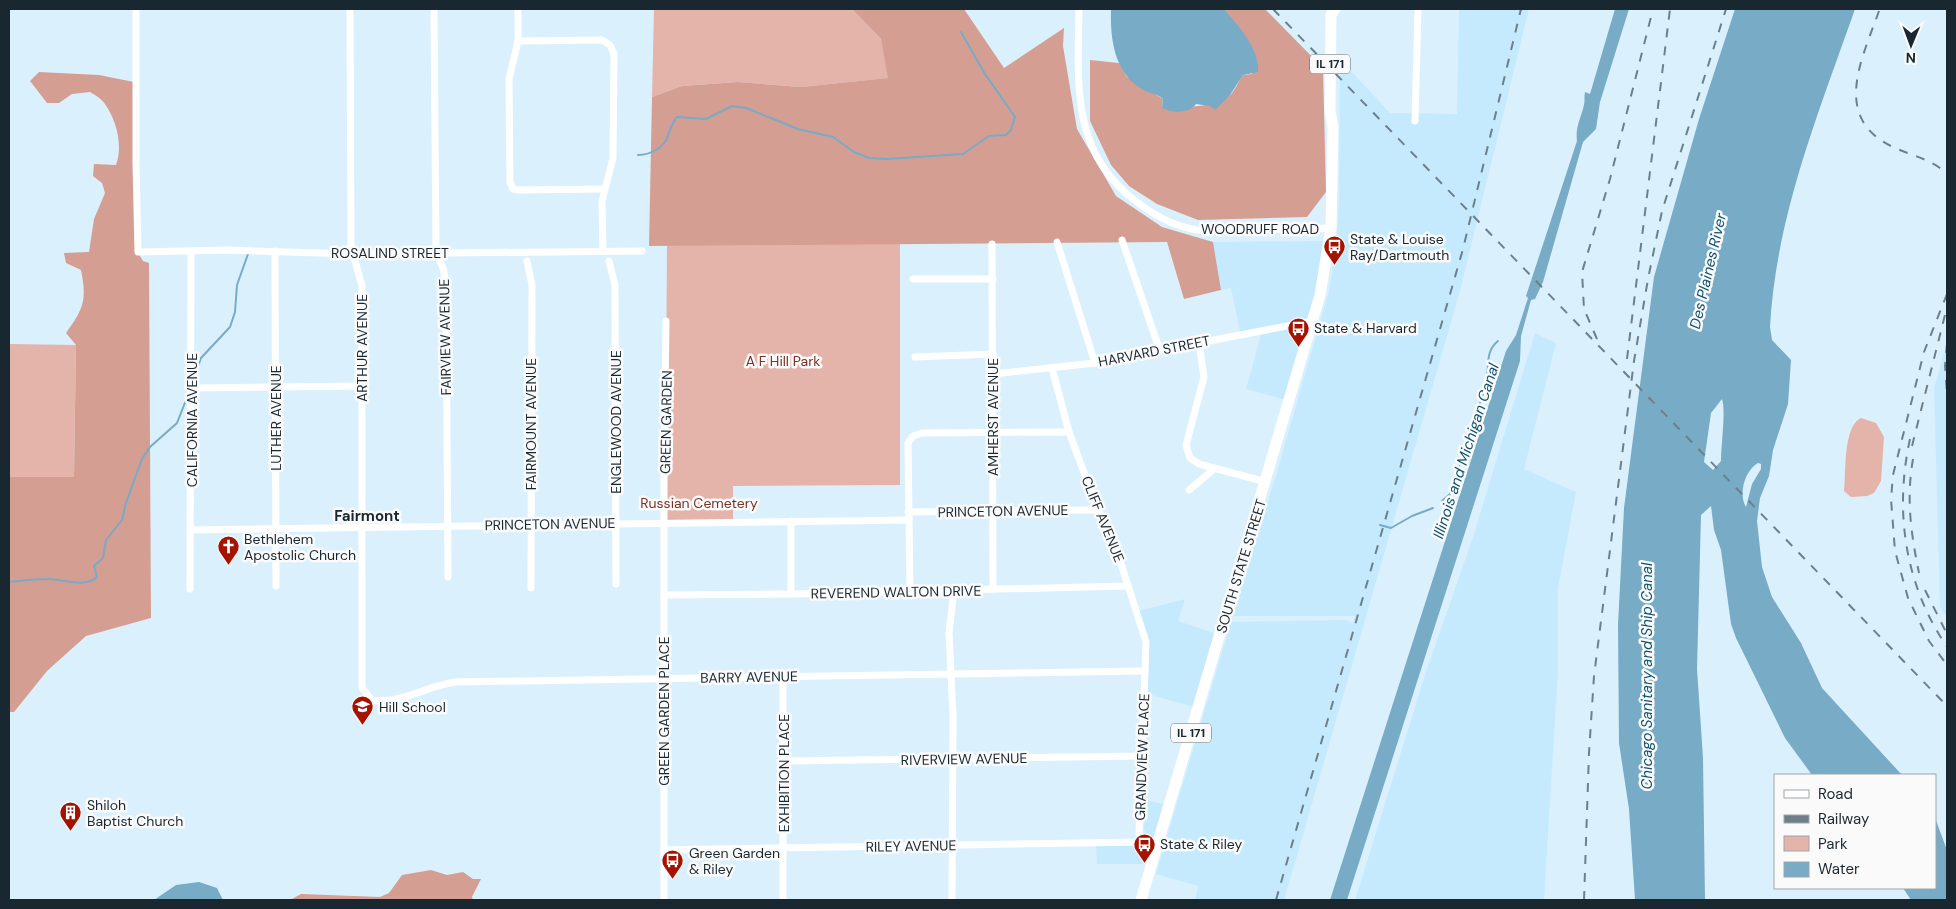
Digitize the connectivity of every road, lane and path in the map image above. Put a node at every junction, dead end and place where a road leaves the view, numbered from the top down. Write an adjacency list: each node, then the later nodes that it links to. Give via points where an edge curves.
1 (136, 9): 18 (street, ROSALIND STREET, via 138,252)
2 (350, 9): 20 (street, ARTHUR AVENUE)
3 (434, 9): 19 (street, FAIRVIEW AVENUE)
4 (518, 9): 8 (street)
5 (1079, 9): 11 (street, WOODRUFF ROAD, via 1078,88 1082,119 1090,146 1116,184 1130,198 1166,220 1198,230)
6 (1335, 9): 11 (main road, IL 171, via 1339,15)
7 (1418, 9): 9 (street)
8 (518, 41): 10 (street, via 602,40 610,45 614,54 613,158); 10 (street, via 509,87 510,182 513,189)
9 (1415, 121)
10 (604, 189): 16 (street)
11 (1331, 228): 26 (main road, SOUTH STATE STREET / IL 171)
12 (1122, 240): 28 (street)
13 (1057, 242): 31 (street)
14 (992, 244): 24 (street, AMHERST AVENUE)
15 (275, 251): 18 (street, ROSALIND STREET); 20 (street, ROSALIND STREET); 35 (street, LUTHER AVENUE)
16 (603, 251): 17 (street, ROSALIND STREET); 19 (street, ROSALIND STREET)
17 (642, 251)
18 (191, 252): 36 (street, CALIFORNIA AVENUE)
19 (436, 253): 20 (street, ROSALIND STREET); 49 (street, FAIRVIEW AVENUE, via 446,283)
20 (352, 254): 34 (street, ARTHUR AVENUE, via 362,286)
21 (527, 261): 48 (street, FAIRMOUNT AVENUE, via 532,285)
22 (609, 261): 47 (street, ENGLEWOOD AVENUE, via 615,285)
23 (913, 279): 24 (street)
24 (992, 279): 29 (street, AMHERST AVENUE)
25 (666, 321): 46 (street, GREEN GARDEN)
26 (1314, 321): 27 (street, HARVARD STREET); 40 (main road, SOUTH STATE STREET / IL 171)
27 (1199, 342): 28 (street, HARVARD STREET); 39 (street, via 1204,377 1186,445 1190,458)
28 (1160, 351): 31 (street, HARVARD STREET)
29 (993, 354): 30 (street); 33 (street, AMHERST AVENUE)
30 (914, 357)
31 (1095, 363): 32 (street, HARVARD STREET)
32 (1052, 368): 33 (street, HARVARD STREET); 38 (street, CLIFF AVENUE)
33 (993, 374): 37 (street, AMHERST AVENUE)
34 (362, 386): 35 (street); 50 (street, ARTHUR AVENUE)
35 (276, 387): 36 (street); 51 (street, LUTHER AVENUE)
36 (192, 388): 52 (street, CALIFORNIA AVENUE)
37 (992, 432): 38 (street); 43 (street, AMHERST AVENUE); 44 (street, via 922,433 914,436 908,443)
38 (1069, 432): 42 (street, CLIFF AVENUE)
39 (1214, 469): 40 (street); 41 (street)
40 (1266, 482): 75 (main road, SOUTH STATE STREET / IL 171)
41 (1189, 490)
42 (1098, 510): 43 (street, PRINCETON AVENUE); 56 (street, CLIFF AVENUE, via 1117,551)
43 (993, 512): 44 (street, PRINCETON AVENUE); 59 (street, AMHERST AVENUE)
44 (908, 516): 45 (street, PRINCETON AVENUE); 60 (street)
45 (791, 521): 46 (street, PRINCETON AVENUE); 62 (street)
46 (664, 522): 47 (street, PRINCETON AVENUE); 63 (street, GREEN GARDEN PLACE)
47 (617, 523): 48 (street, PRINCETON AVENUE); 54 (street, ENGLEWOOD AVENUE)
48 (531, 525): 49 (street, PRINCETON AVENUE); 57 (street, FAIRMOUNT AVENUE)
49 (446, 527): 50 (street, PRINCETON AVENUE); 53 (street, FAIRVIEW AVENUE)
50 (363, 528): 51 (street, PRINCETON AVENUE); 68 (street, ARTHUR AVENUE)
51 (276, 529): 52 (street, PRINCETON AVENUE); 55 (street, LUTHER AVENUE)
52 (192, 530): 58 (street, CALIFORNIA AVENUE)
53 (448, 577)
54 (616, 584)
55 (276, 586)
56 (1128, 586): 59 (street, REVEREND WALTON DRIVE); 64 (street, CLIFF AVENUE, via 1146,642)
57 (531, 588)
58 (190, 589)
59 (993, 589): 61 (street, REVEREND WALTON DRIVE)
60 (910, 590): 61 (street, REVEREND WALTON DRIVE); 62 (street, REVEREND WALTON DRIVE)
61 (954, 590): 65 (street)
62 (791, 594): 63 (street, REVEREND WALTON DRIVE)
63 (664, 595): 67 (street, GREEN GARDEN PLACE)
64 (1145, 671): 65 (street, BARRY AVENUE); 69 (street, GRANDVIEW PLACE)
65 (949, 674): 66 (street, BARRY AVENUE); 70 (street)
66 (783, 676): 67 (street, BARRY AVENUE); 71 (street, EXHIBITION PLACE)
67 (664, 679): 68 (street, BARRY AVENUE, via 455,682 386,702 372,700); 76 (street, GREEN GARDEN PLACE)
68 (362, 688)
69 (1143, 756): 70 (street, RIVERVIEW AVENUE); 72 (street, GRANDVIEW PLACE, via 1139,834)
70 (953, 760): 71 (street, RIVERVIEW AVENUE); 73 (street)
71 (784, 761): 74 (street, EXHIBITION PLACE)
72 (1143, 842): 73 (street, RILEY AVENUE); 75 (street, RILEY AVENUE)
73 (953, 846): 74 (street, RILEY AVENUE); 79 (street)
74 (784, 847): 76 (street, RILEY AVENUE); 78 (street, EXHIBITION PLACE)
75 (1157, 847): 80 (main road, SOUTH STATE STREET / IL 171)
76 (664, 850): 77 (street, GREEN GARDEN PLACE)
77 (664, 900)
78 (784, 900)
79 (952, 900)
80 (1141, 900)

